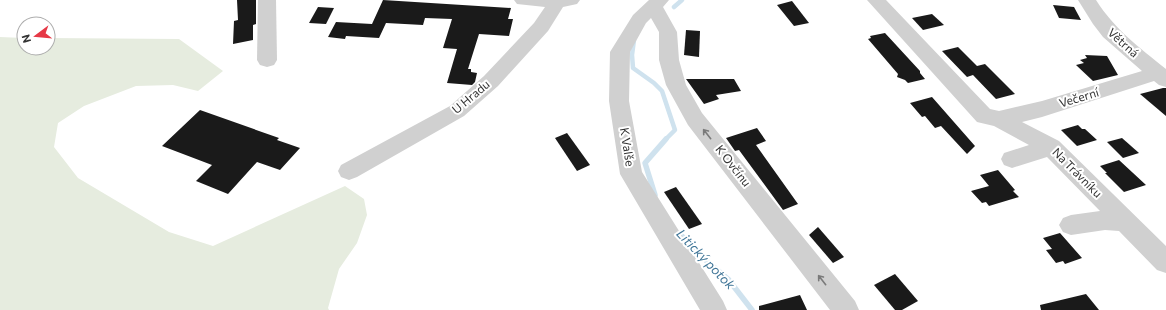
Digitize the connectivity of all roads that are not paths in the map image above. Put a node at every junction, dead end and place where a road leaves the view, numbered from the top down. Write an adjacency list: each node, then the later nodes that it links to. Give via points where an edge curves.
1 (267, 0): 7 (street)
2 (523, 0): 5 (street)
3 (876, 0): 9 (street, Na Trávníku, via 892,22 954,89)
4 (1087, 0): 8 (street, Větrná, via 1105,27)
5 (564, 1): 12 (street, U Hradu, via 491,81 457,111)
6 (656, 3): 16 (street, K Valše, via 639,19 620,52 619,101 631,174); 17 (street, K Ovčínu, one-way to 6, via 695,119 676,85 669,60 668,32)
7 (267, 60)
8 (1162, 77): 9 (street, Večerní, via 1042,109)
9 (994, 126): 10 (street, Na Trávníku)
10 (1051, 147): 11 (street); 13 (street, Na Trávníku)
11 (1012, 159)
12 (349, 171)
13 (1125, 221): 14 (street, via 1105,220); 15 (street, Na Trávníku)
14 (1071, 225)
15 (1166, 262)
16 (714, 310)
17 (846, 310)

